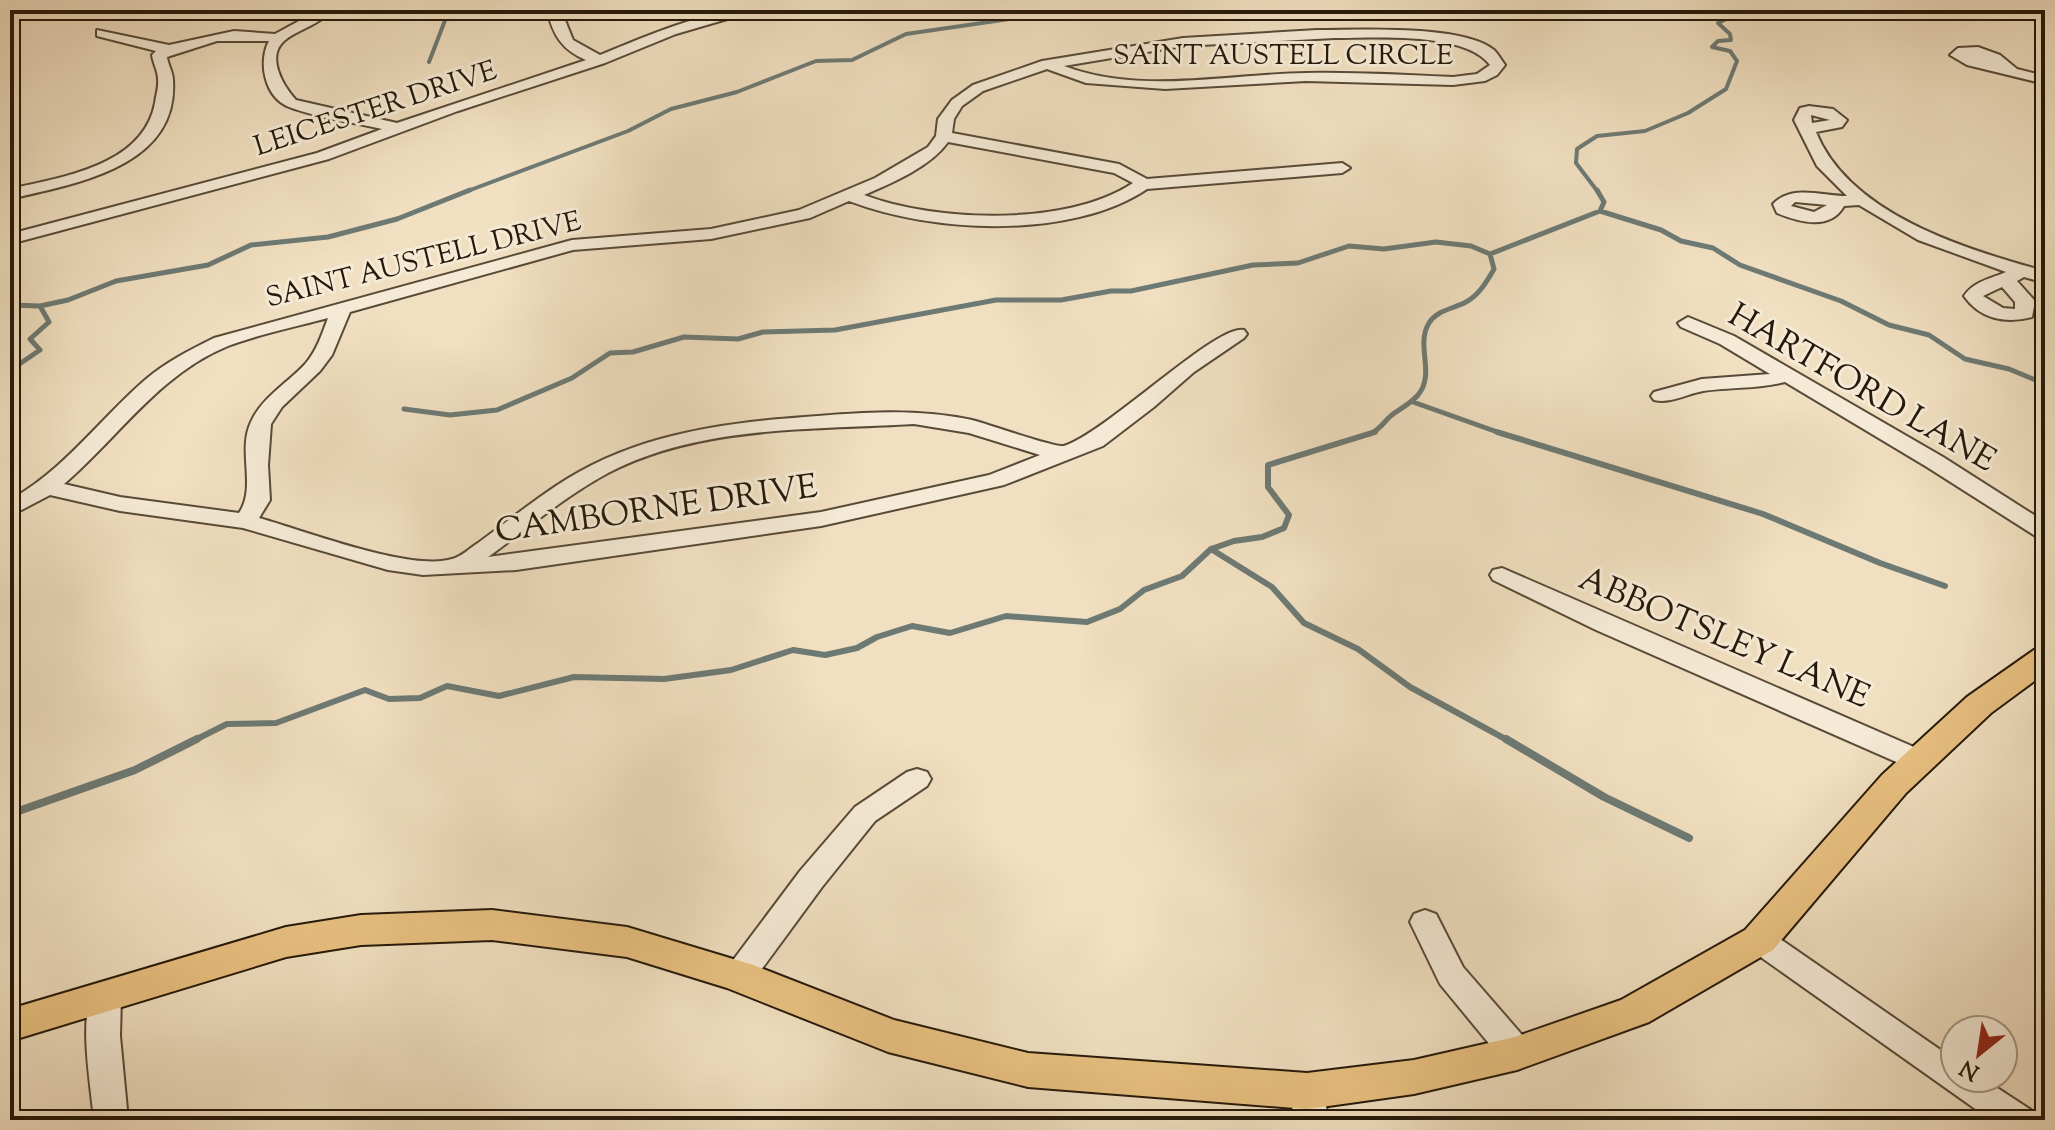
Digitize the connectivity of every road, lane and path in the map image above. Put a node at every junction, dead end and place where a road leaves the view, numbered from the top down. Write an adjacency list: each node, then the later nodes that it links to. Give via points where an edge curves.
1 (317, 10): 6 (street, via 308,24)
2 (554, 10): 8 (street, via 561,38)
3 (751, 10): 4 (street, LEICESTER DRIVE)
4 (711, 14): 8 (street, LEICESTER DRIVE)
5 (102, 33): 7 (street)
6 (277, 39): 7 (street, via 224,37); 12 (street, via 269,55 271,67 281,95 291,103)
7 (170, 50): 17 (street, via 159,55 166,87 158,122 131,156 104,169)
8 (600, 60): 12 (street, LEICESTER DRIVE)
9 (1047, 64): 9 (street, SAINT AUSTELL CIRCLE, via 1183,42 1317,34 1467,42 1487,50 1498,65 1480,78 1453,81 1306,77 1165,85 1086,79); 14 (street, SAINT AUSTELL DRIVE, via 993,81 957,103 946,119)
10 (2011, 71): 11 (street)
11 (2045, 80)
12 (398, 128): 21 (street, LEICESTER DRIVE, via 323,156)
13 (1808, 128): 19 (street, via 1822,162)
14 (944, 136): 16 (street, via 1119,169); 18 (street, SAINT AUSTELL DRIVE, via 912,166)
15 (1342, 168): 16 (street)
16 (1143, 184): 18 (street, via 1106,204 1023,217 904,214)
17 (10, 194)
18 (850, 196): 23 (street, SAINT AUSTELL DRIVE, via 804,214 711,234 572,245)
19 (1863, 200): 20 (street); 22 (street, via 2014,276)
20 (1838, 201)
21 (10, 239)
22 (2045, 277)
23 (343, 306): 29 (street, SAINT AUSTELL DRIVE, via 221,342 182,361); 31 (street, via 325,351 260,424 259,500)
24 (1688, 323): 26 (street, HARTFORD LANE)
25 (1237, 334): 28 (street, CAMBORNE DRIVE, via 1113,429)
26 (1786, 376): 27 (street, via 1702,385); 32 (street, HARTFORD LANE)
27 (1661, 396)
28 (1063, 456): 33 (street, CAMBORNE DRIVE, via 996,480 821,519); 33 (street, via 947,420 708,434 666,442 601,468)
29 (46, 487): 30 (street, SAINT AUSTELL DRIVE); 31 (street, CAMBORNE DRIVE, via 120,504)
30 (10, 509)
31 (245, 521): 33 (street, CAMBORNE DRIVE, via 388,563)
32 (2045, 532)
33 (456, 568)
34 (1502, 575): 36 (street, ABBOTSLEY LANE)
35 (2045, 657): 36 (main road, via 1979,705)
36 (1920, 761): 39 (main road)
37 (917, 779): 40 (street, via 865,814)
38 (1425, 922): 43 (street, via 1451,975)
39 (1759, 940): 43 (main road, via 1635,1011); 44 (street)
40 (739, 976): 41 (main road, via 627,942 492,925 361,930 286,942); 46 (main road, via 888,1035 1028,1070)
41 (105, 997): 42 (main road); 47 (street)
42 (10, 1025)
43 (1517, 1053): 46 (main road)
44 (1939, 1067)
45 (1979, 1094): 48 (street)
46 (1309, 1105)
47 (111, 1120)
48 (2019, 1120)

